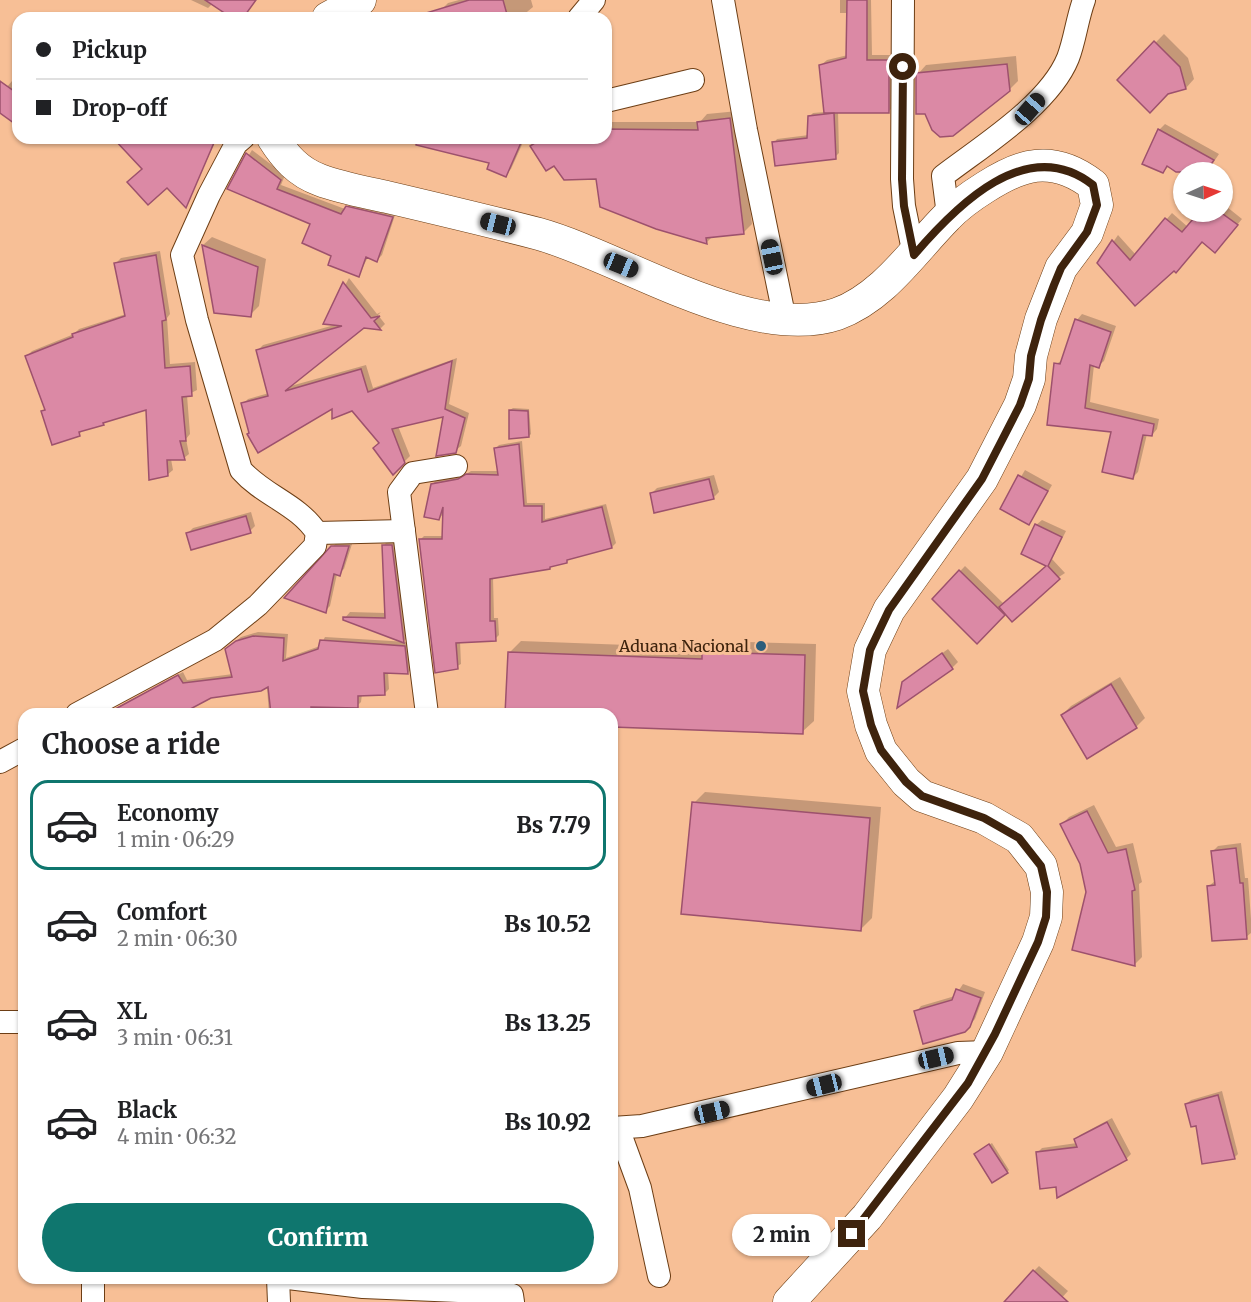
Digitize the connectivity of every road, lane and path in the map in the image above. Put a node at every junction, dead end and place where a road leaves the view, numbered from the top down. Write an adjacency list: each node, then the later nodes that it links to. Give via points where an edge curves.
1 (360, 0): 6 (main road)
2 (594, 0): 7 (street)
3 (723, 0): 14 (street)
4 (903, 0): 13 (street, via 902,179)
5 (1083, 0): 12 (street, via 1067,59 1050,85 1030,109 944,176)
6 (339, 12)
7 (584, 12)
8 (693, 80): 9 (street)
9 (612, 100)
10 (236, 144): 17 (street, via 182,255 241,470 253,483 308,520)
11 (277, 144): 14 (main road, via 286,160 319,180 542,235 734,310)
12 (948, 215): 13 (main road); 24 (main road, via 988,185 1029,167 1077,172 1093,185 1097,205 1087,232 1061,268 1045,309 1020,405 982,479 889,610 870,650 863,691 881,750 906,782 922,796 984,818 1019,838 1041,866 1047,892 1046,917)
13 (914, 255): 14 (main road, via 875,292 838,313 802,321)
14 (785, 320)
15 (456, 466): 16 (street, via 413,473 408,479 399,492)
16 (404, 531): 17 (street); 19 (street)
17 (317, 533): 18 (street, via 315,546 306,557 215,640)
18 (88, 708)
19 (426, 708)
20 (18, 752): 21 (street)
21 (0, 762)
22 (0, 1022): 23 (street)
23 (18, 1022)
24 (987, 1052): 25 (street, via 958,1053 712,1112); 34 (main road, via 958,1098 867,1217)
25 (618, 1128)
26 (618, 1135): 27 (street, via 640,1188)
27 (659, 1276)
28 (93, 1284): 31 (street)
29 (278, 1284): 32 (street)
30 (338, 1284): 33 (street, via 506,1293 512,1295)
31 (93, 1302)
32 (279, 1302)
33 (513, 1302)
34 (789, 1302)

